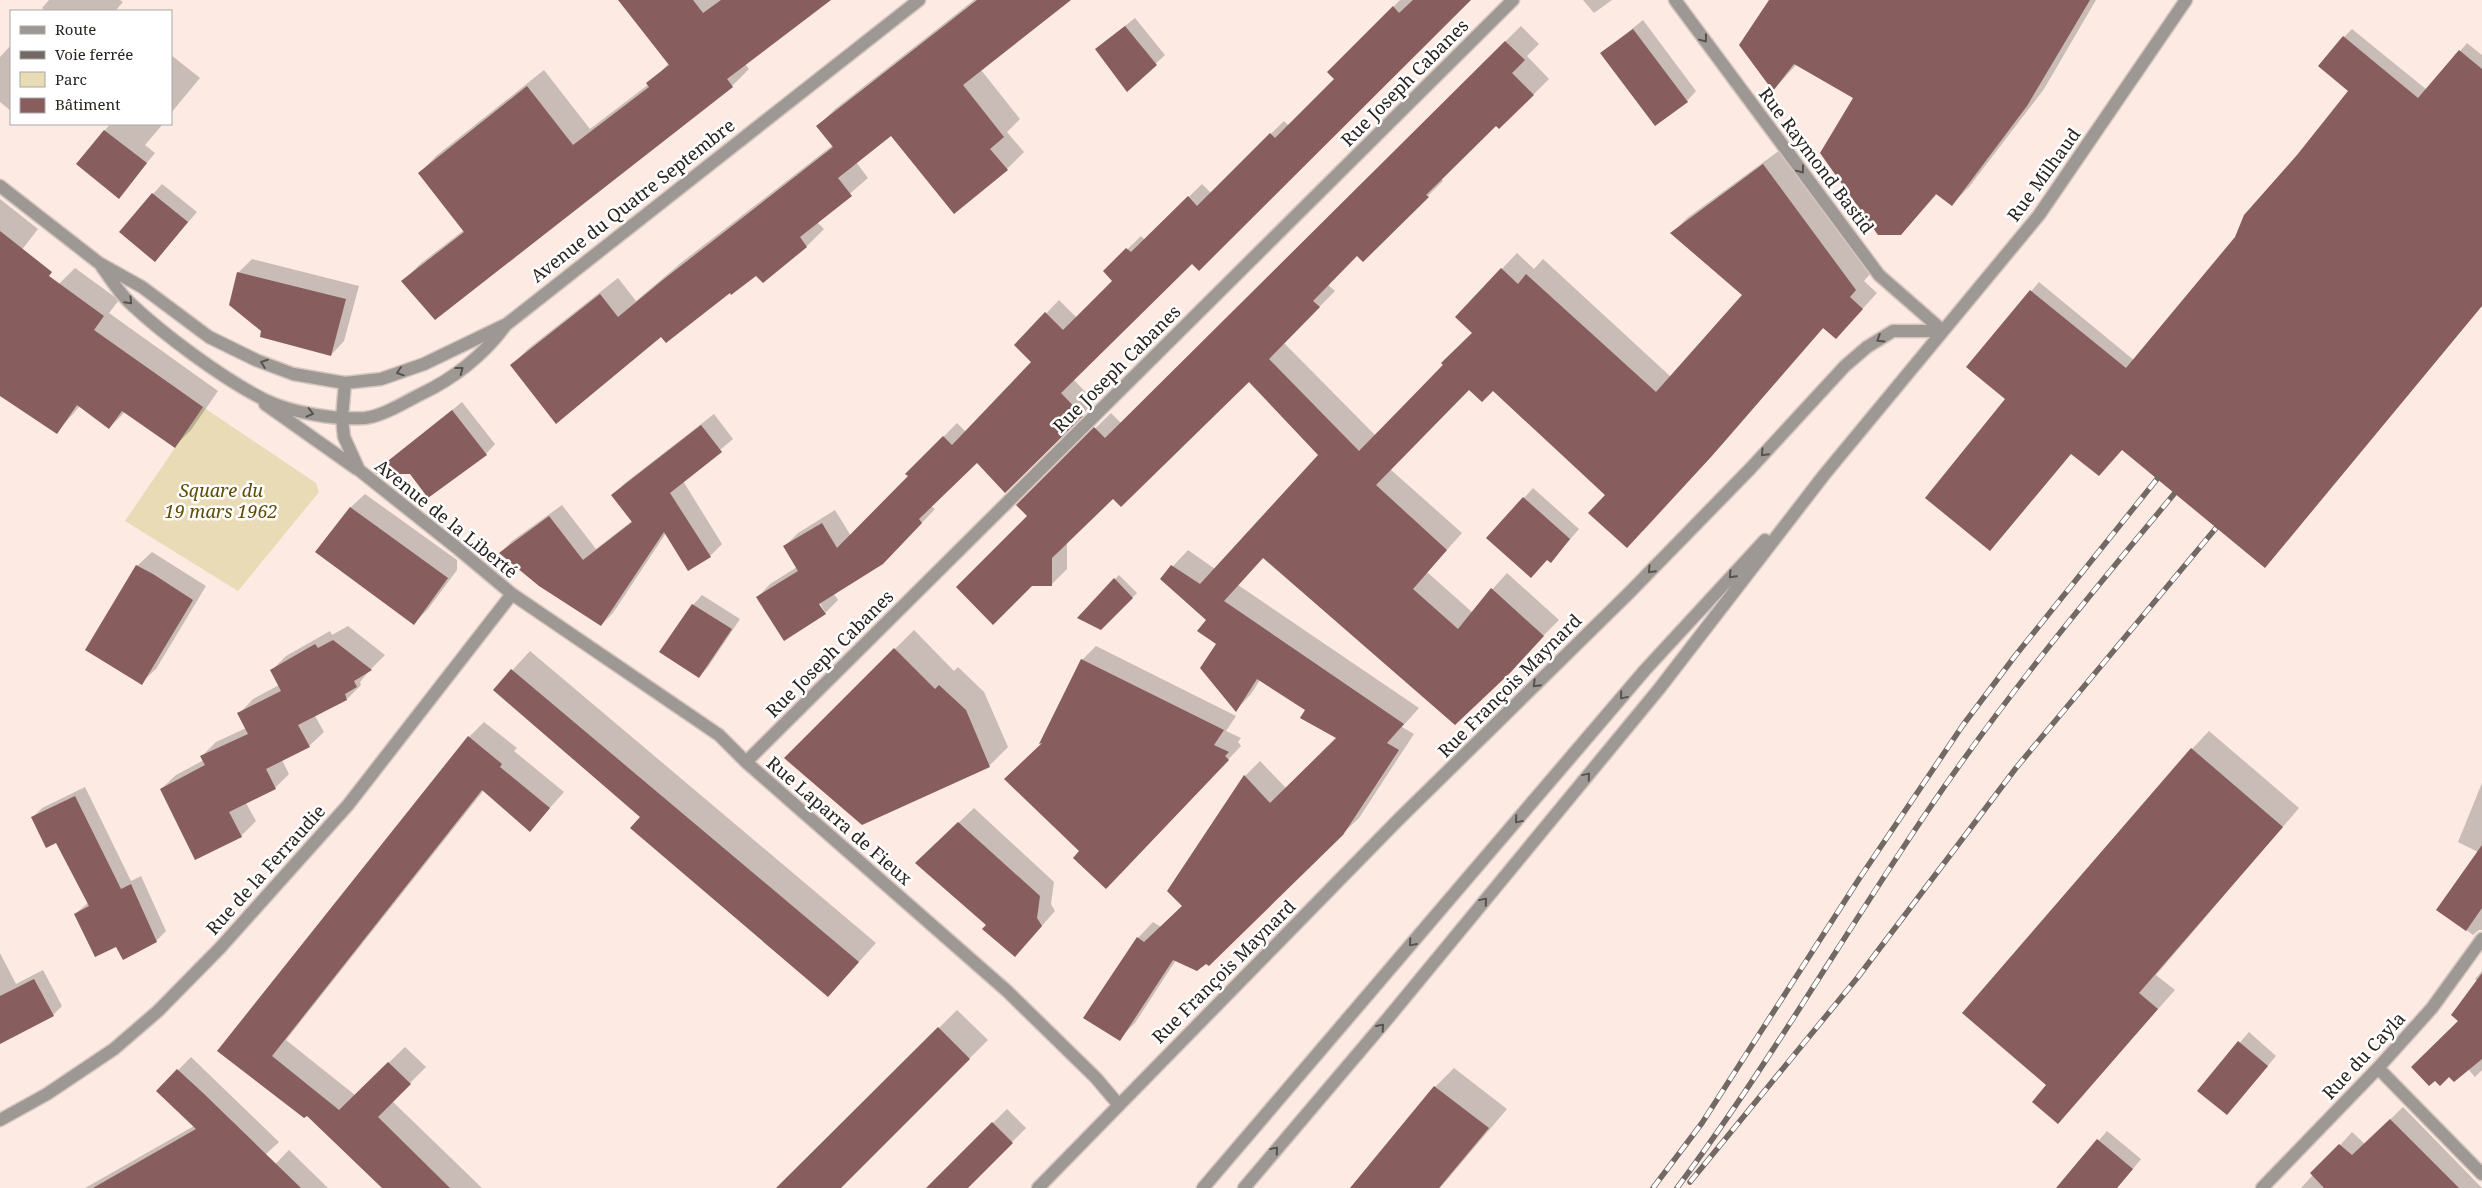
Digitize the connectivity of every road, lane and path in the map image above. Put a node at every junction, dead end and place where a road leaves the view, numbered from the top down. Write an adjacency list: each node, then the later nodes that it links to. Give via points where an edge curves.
1 (919, 0): 7 (street, Avenue du Quatre Septembre)
2 (1513, 0): 15 (street, Rue Joseph Cabanes)
3 (1675, 0): 8 (street, Rue Raymond Bastid, one-way to 8, via 1879,274)
4 (2186, 0): 8 (street, Rue Milhaud, via 2038,216)
5 (0, 186): 6 (street, Avenue de la Liberté)
6 (99, 263): 9 (street, Avenue de la Liberté, one-way to 9, via 129,302); 10 (street, Avenue de la Liberté, one-way to 6, via 293,374 256,360 209,337 142,287)
7 (507, 324): 10 (street, Avenue du Quatre Septembre, one-way to 10, via 424,364 381,379); 11 (street, Avenue de la Liberté, one-way to 7, via 367,418 437,387 490,347)
8 (1943, 331): 13 (street, Rue Milhaud); 18 (street, Rue François Maynard, one-way to 18, via 1893,331 1845,366 1629,593 1398,820)
9 (224, 375): 11 (street, Avenue de la Liberté, one-way to 11, via 266,400 313,414); 12 (street, Avenue de la Liberté)
10 (345, 383): 11 (street, Avenue de la Liberté)
11 (342, 418): 12 (street, Avenue de la Liberté, via 344,437)
12 (359, 470): 14 (street, Avenue de la Liberté)
13 (1824, 475): 22 (street, one-way to 22, via 1645,670); 23 (street, one-way to 13, via 1659,689)
14 (512, 594): 15 (street, Rue Laparra de Fieux, via 719,735); 19 (street, Rue de la Ferraudie, via 348,805 220,948 158,1011 114,1049 47,1094)
15 (746, 762): 18 (street, Rue Laparra de Fieux, via 1007,991 1096,1078)
16 (2482, 939): 17 (street, Rue du Cayla, via 2432,1008)
17 (2378, 1068): 20 (street); 24 (street, Rue du Cayla)
18 (1118, 1104): 21 (street, Rue François Maynard)
19 (0, 1120)
20 (2482, 1174)
21 (1038, 1188)
22 (1203, 1188)
23 (1244, 1188)
24 (2262, 1188)

